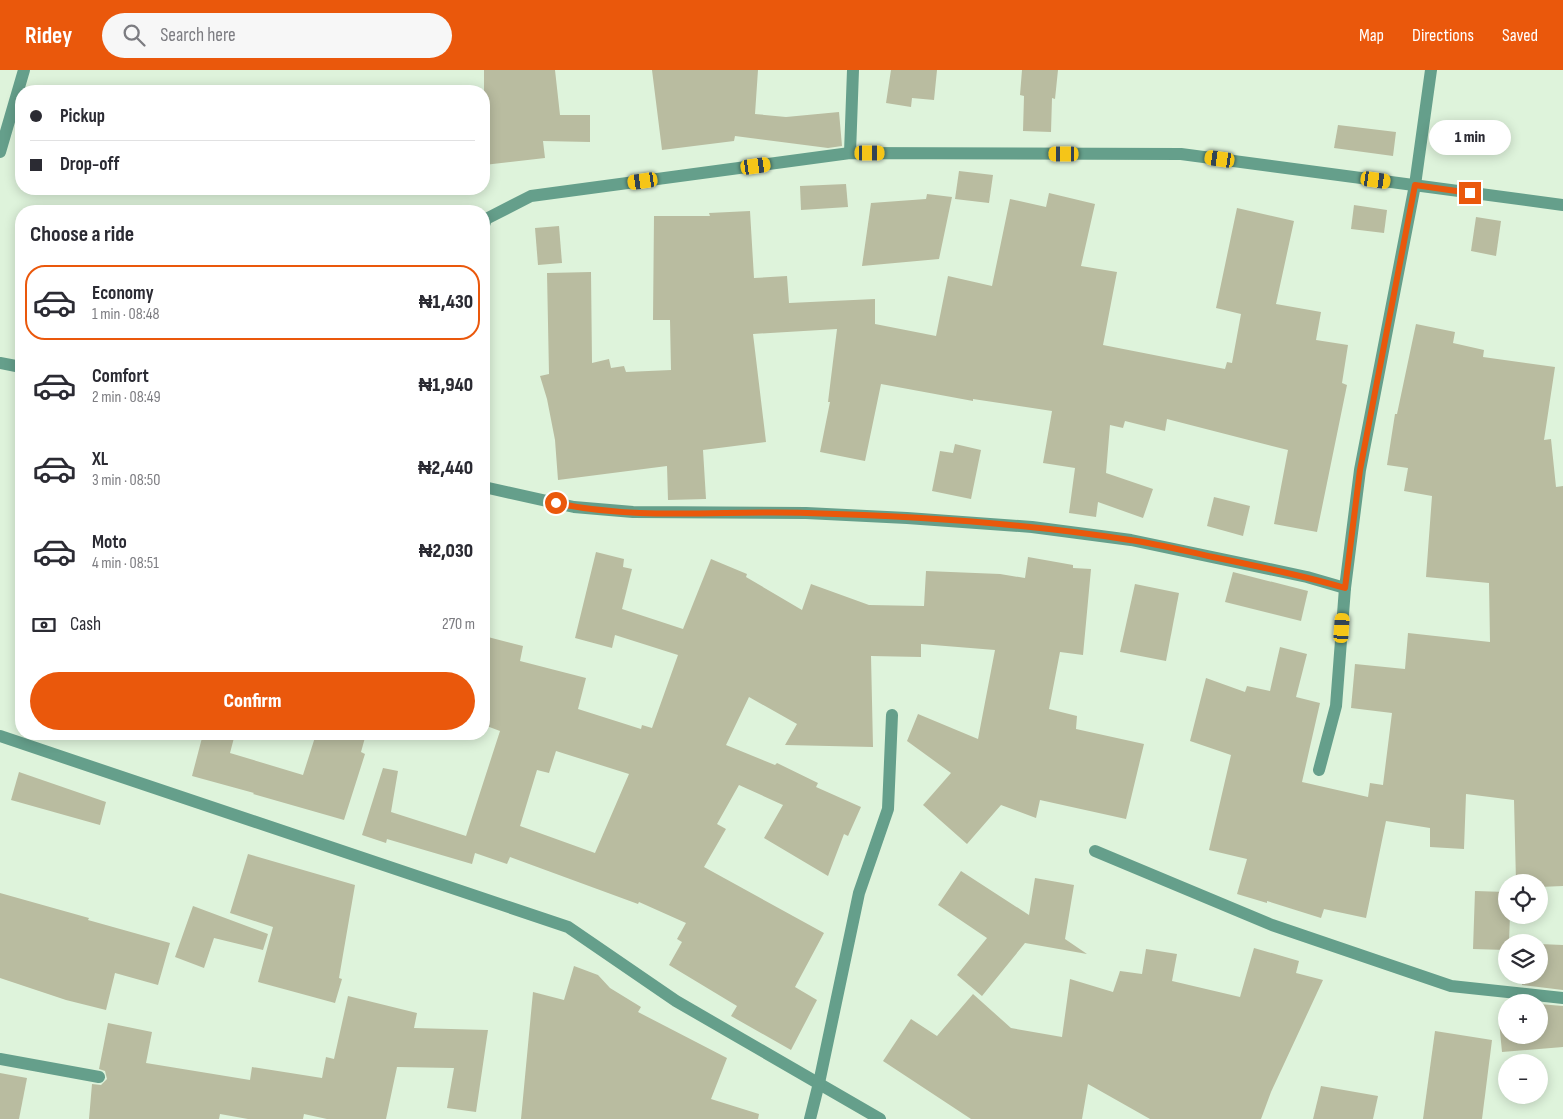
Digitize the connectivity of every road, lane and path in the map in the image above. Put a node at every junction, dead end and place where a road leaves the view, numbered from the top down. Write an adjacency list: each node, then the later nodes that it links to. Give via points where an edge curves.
1 (24, 70): 4 (street)
2 (853, 70): 7 (street)
3 (1431, 70): 8 (street)
4 (20, 85)
5 (15, 101): 6 (street)
6 (0, 152)
7 (850, 153): 8 (street, via 1181,154); 10 (street, via 530,196)
8 (1415, 185): 9 (street); 14 (street, via 1360,470)
9 (1563, 205)
10 (490, 217)
11 (0, 363): 12 (street)
12 (15, 366)
13 (490, 487): 14 (street, via 574,507 634,512 806,513 1032,527 1132,540)
14 (1345, 588): 17 (street, via 1336,706)
15 (892, 715): 22 (street, via 888,809 859,893)
16 (0, 736): 22 (street, via 568,927 676,1001)
17 (1319, 770)
18 (1095, 852): 19 (street, via 1272,925 1451,986)
19 (1563, 998)
20 (0, 1059): 21 (street)
21 (99, 1077)
22 (819, 1082): 23 (street); 24 (street)
23 (810, 1119)
24 (880, 1119)

